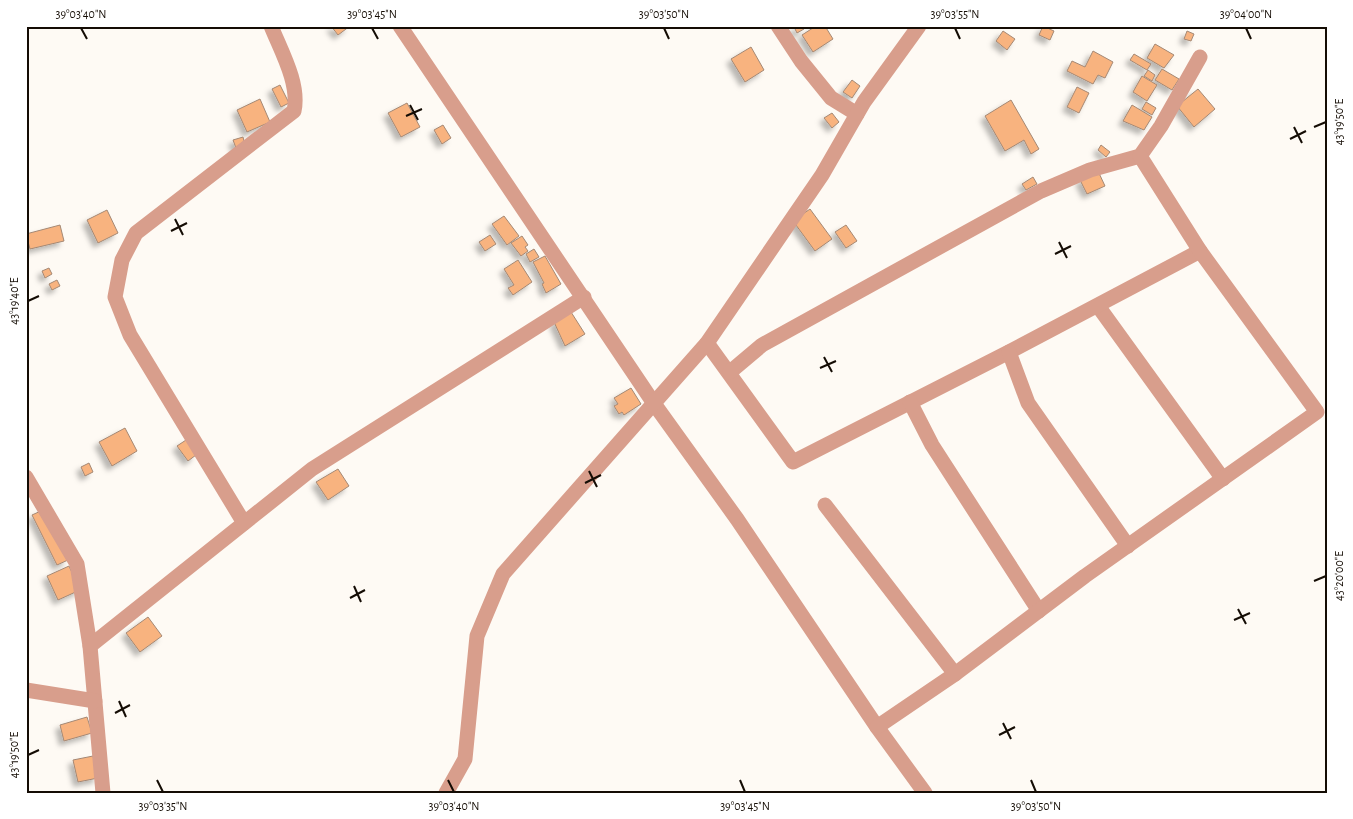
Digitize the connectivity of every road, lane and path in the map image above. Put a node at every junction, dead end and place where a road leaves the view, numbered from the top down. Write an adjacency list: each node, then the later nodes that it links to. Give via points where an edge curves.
1 (271, 26): 19 (street, via 289,71 296,100 294,111 136,233 122,260 115,297 130,335)
2 (400, 26): 9 (street)
3 (778, 26): 6 (street, via 800,61 831,98)
4 (919, 26): 6 (street)
5 (1200, 57): 7 (street)
6 (857, 114): 11 (street, via 822,175)
7 (1140, 156): 8 (street); 13 (street, via 1090,170 1041,191 762,345)
8 (1200, 252): 10 (street); 17 (street, via 1317,412)
9 (584, 297): 14 (street); 19 (street, via 312,469)
10 (1098, 306): 12 (street); 17 (street)
11 (708, 343): 13 (street); 14 (street)
12 (1009, 352): 15 (street); 20 (street, via 1028,403)
13 (730, 372): 15 (street, via 793,462)
14 (659, 400): 26 (street, via 737,519); 28 (street, via 503,574 477,636 465,759)
15 (910, 402): 21 (street, via 932,445)
16 (26, 477): 22 (street, via 77,564)
17 (1223, 479): 20 (street)
18 (826, 505): 23 (street)
19 (244, 523): 22 (street)
20 (1128, 546): 21 (street)
21 (1039, 611): 23 (street)
22 (90, 646): 25 (street)
23 (955, 674): 26 (street)
24 (26, 690): 25 (street)
25 (95, 702): 27 (street)
26 (882, 725): 29 (street)
27 (103, 793)
28 (446, 793)
29 (926, 793)

